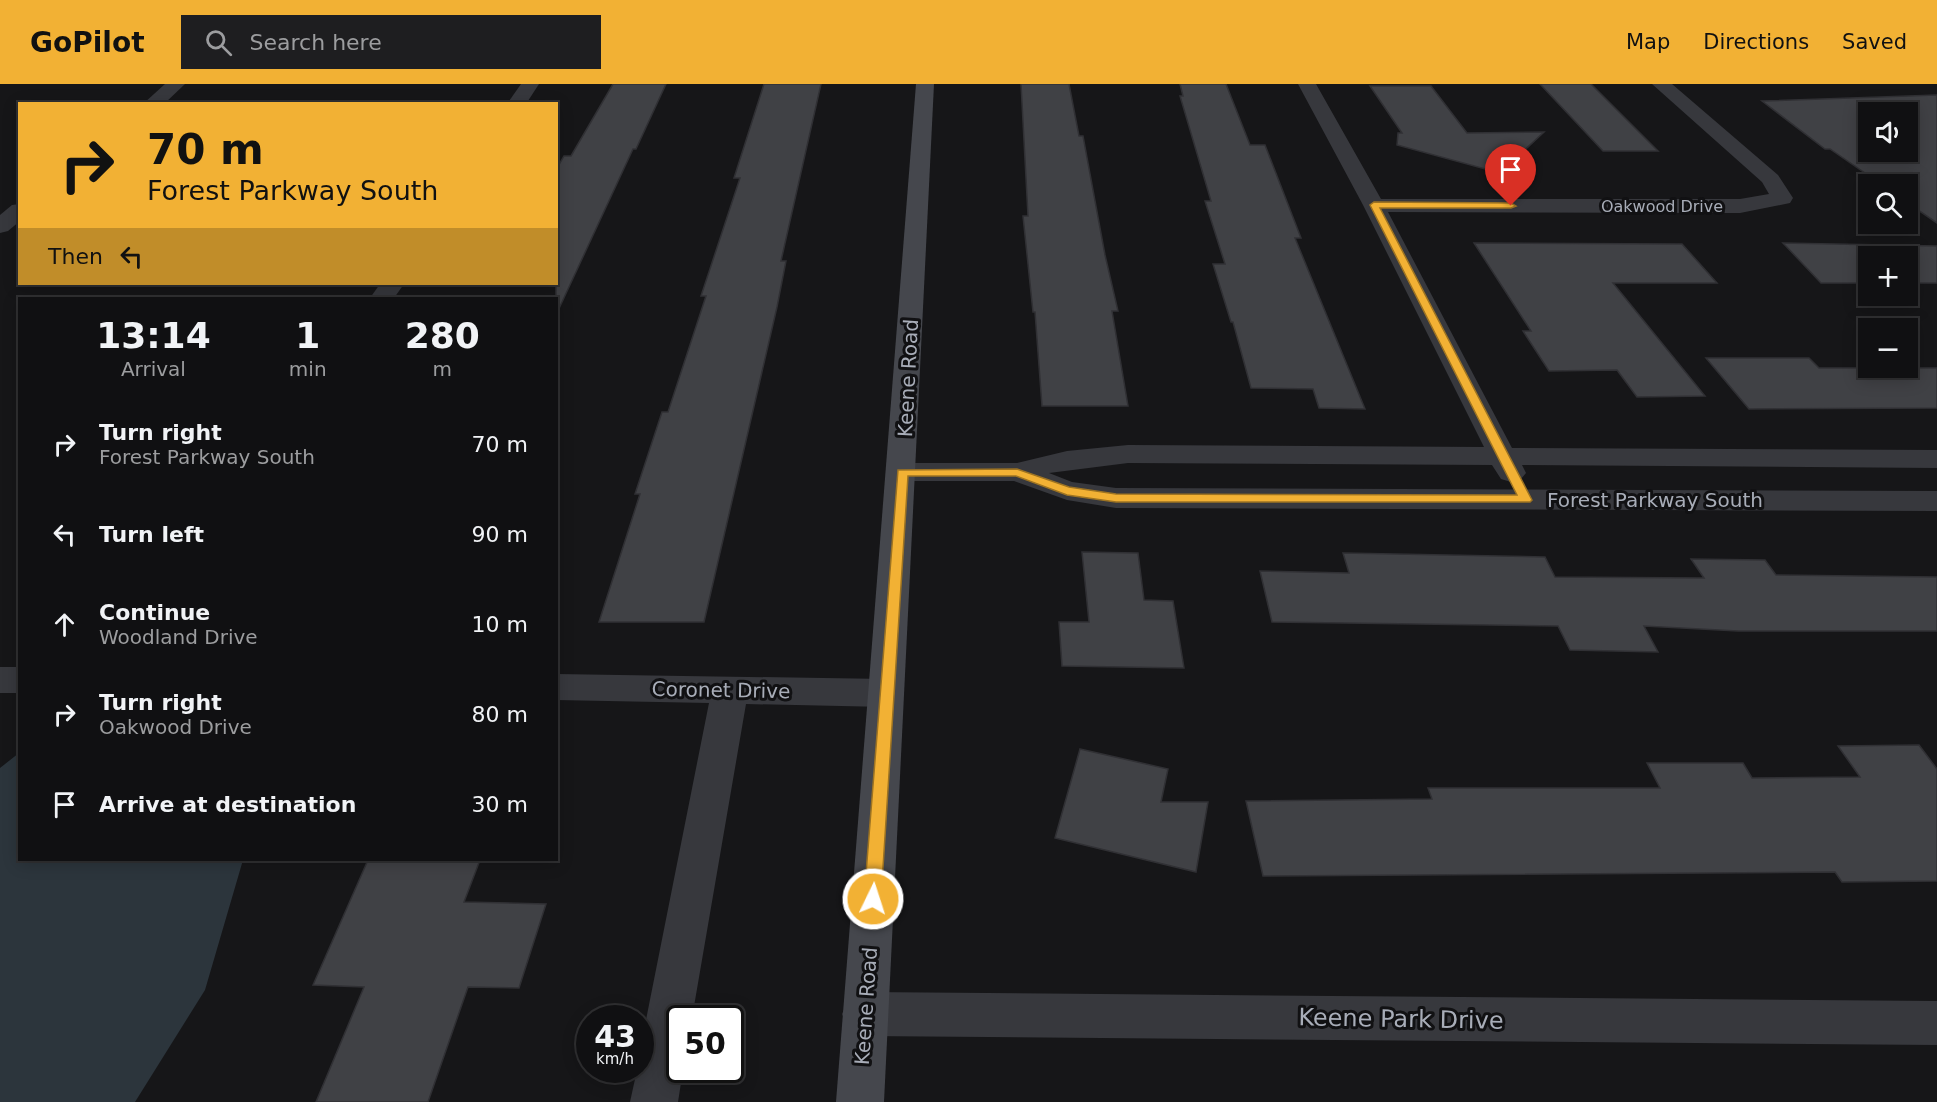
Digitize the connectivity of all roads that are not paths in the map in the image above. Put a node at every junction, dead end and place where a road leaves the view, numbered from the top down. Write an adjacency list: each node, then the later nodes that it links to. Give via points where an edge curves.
1 (176, 84): 6 (street)
2 (530, 84): 7 (street)
3 (925, 84): 13 (main road, Keene Road)
4 (1307, 84): 8 (street)
5 (1661, 84): 8 (street, Oakwood Drive, via 1771,179 1782,198 1740,206)
6 (154, 102)
7 (517, 102)
8 (1374, 205): 11 (street)
9 (18, 212): 10 (street)
10 (0, 225)
11 (1502, 456): 12 (street, Forest Parkway South); 14 (street, Forest Parkway South, via 1128,454 1067,460); 15 (street)
12 (1937, 459)
13 (902, 472): 14 (street, Forest Parkway South); 21 (main road, Keene Road)
14 (1017, 472): 15 (street, Forest Parkway South, via 1067,491 1116,498)
15 (1526, 500): 16 (street, Forest Parkway South)
16 (1937, 501)
17 (0, 680): 18 (street)
18 (18, 680)
19 (558, 687): 20 (street, Coronet Drive)
20 (730, 690): 21 (street, Coronet Drive); 24 (street)
21 (886, 693): 22 (main road, Keene Road)
22 (865, 1014): 23 (street, Keene Park Drive); 25 (main road, Keene Road)
23 (1937, 1023)
24 (654, 1102)
25 (860, 1102)

